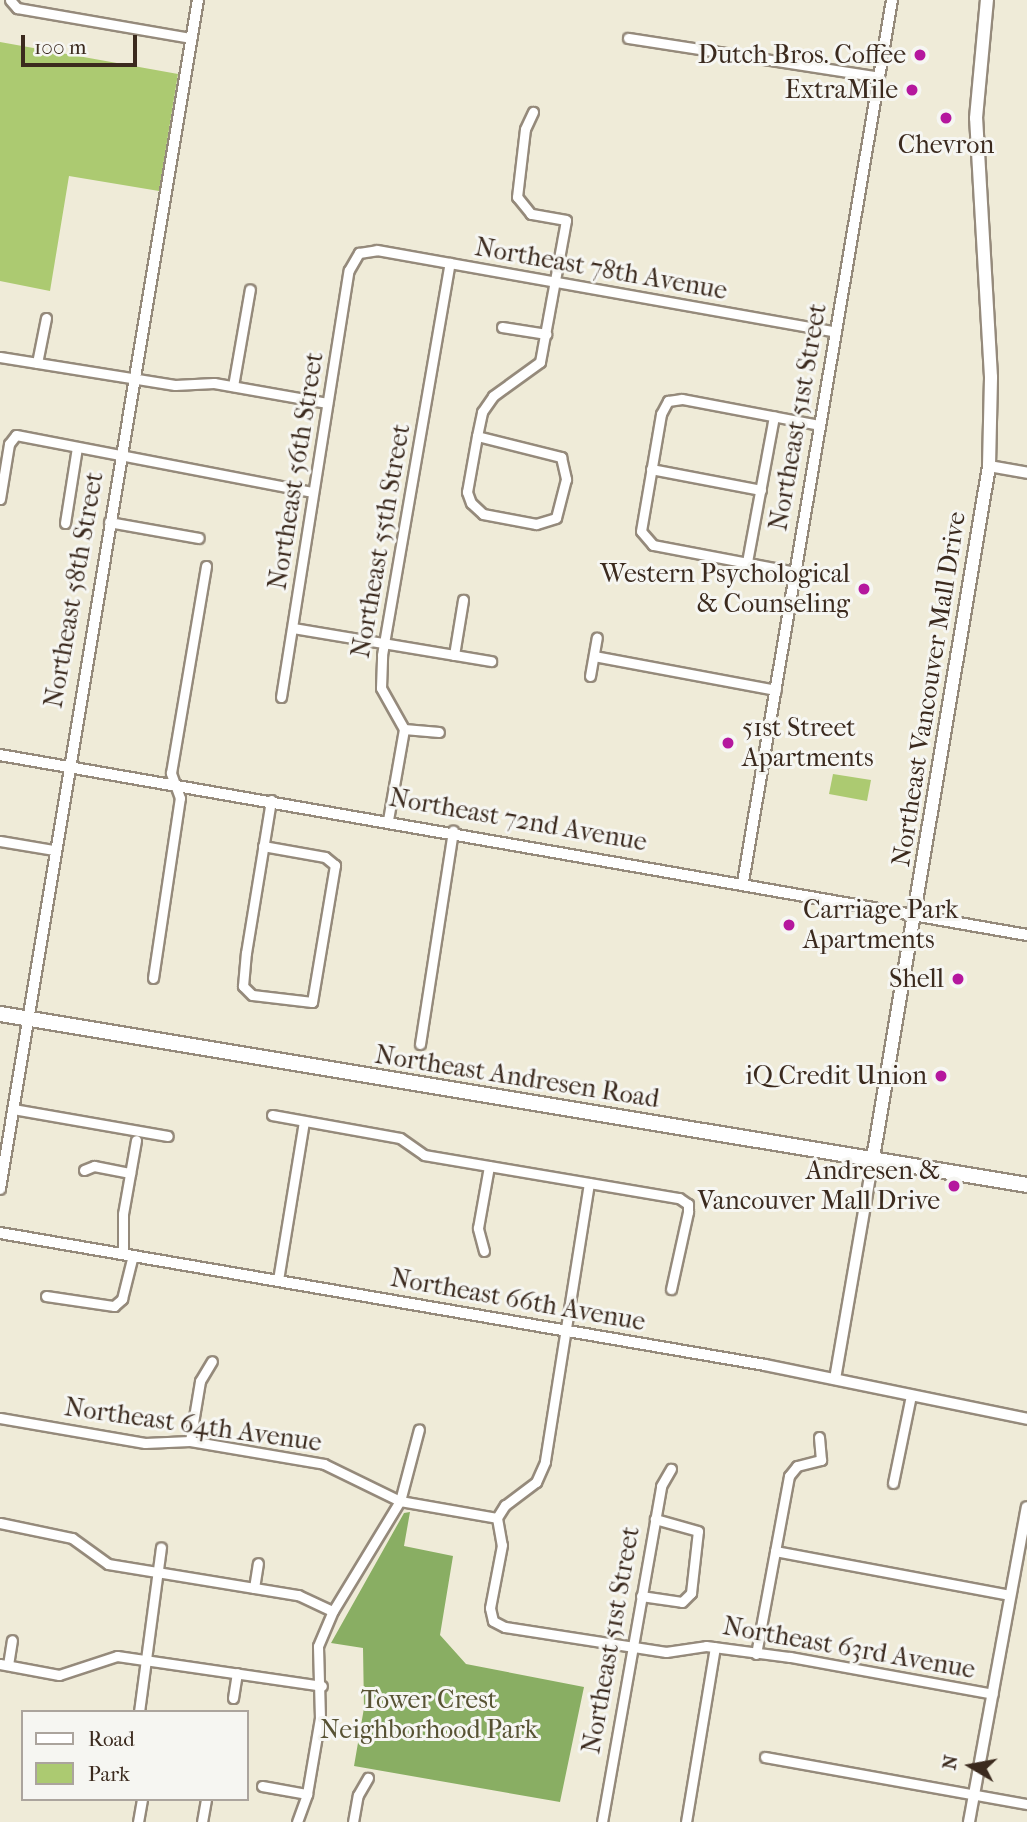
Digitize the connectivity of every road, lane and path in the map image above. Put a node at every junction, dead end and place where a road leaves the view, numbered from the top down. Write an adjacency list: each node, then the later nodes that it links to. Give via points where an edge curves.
1 (10, 0): 5 (street, via 17,8)
2 (198, 0): 5 (street, Northeast 58th Street)
3 (892, 0): 7 (street, Northeast 51st Street)
4 (987, 0): 27 (main road, Northeast Vancouver Mall Drive, via 976,117 990,377)
5 (191, 38): 19 (street, Northeast 58th Street)
6 (628, 38): 7 (street)
7 (879, 77): 15 (street, Northeast 51st Street)
8 (533, 112): 11 (street, via 525,129 517,197 531,214 566,220)
9 (359, 254): 10 (street, Northeast 78th Avenue, via 377,250); 21 (street, Northeast 56th Street, via 349,270)
10 (450, 263): 11 (street, Northeast 78th Avenue); 42 (street, Northeast 55th Street)
11 (554, 282): 15 (street, Northeast 78th Avenue); 16 (street)
12 (250, 289): 20 (street)
13 (46, 318): 18 (street)
14 (502, 327): 16 (street)
15 (836, 332): 23 (street, Northeast 51st Street)
16 (545, 334): 24 (street, via 540,362 493,396 482,412)
17 (0, 357): 18 (street)
18 (37, 363): 19 (street)
19 (134, 377): 20 (street, via 175,385); 26 (street, Northeast 58th Street)
20 (233, 386): 21 (street)
21 (327, 403): 31 (street, Northeast 56th Street)
22 (774, 416): 23 (street); 28 (street, via 682,399 667,401); 30 (street)
23 (820, 425): 38 (street, Northeast 51st Street)
24 (477, 436): 24 (street, via 561,457 567,467 560,512 550,521 536,524 483,514 467,492)
25 (77, 447): 26 (street); 32 (street, via 14,436); 34 (street)
26 (120, 456): 31 (street); 33 (street, Northeast 58th Street)
27 (989, 466): 29 (street); 61 (main road, Northeast Vancouver Mall Drive)
28 (651, 469): 30 (street); 36 (street, via 641,531 644,539 653,545)
29 (1027, 473)
30 (761, 490): 36 (street)
31 (312, 492): 40 (street, Northeast 56th Street)
32 (0, 499)
33 (109, 522): 35 (street); 52 (street, Northeast 58th Street)
34 (65, 523)
35 (199, 538)
36 (747, 562): 38 (street)
37 (206, 566): 53 (street, via 171,773)
38 (795, 572): 47 (street, Northeast 51st Street)
39 (463, 600): 43 (street)
40 (293, 628): 42 (street); 48 (street, Northeast 56th Street)
41 (597, 638): 44 (street)
42 (384, 643): 43 (street); 49 (street, Northeast 55th Street, via 381,688)
43 (454, 655): 45 (street)
44 (594, 656): 46 (street); 47 (street)
45 (491, 661)
46 (590, 676)
47 (776, 691): 60 (street, Northeast 51st Street)
48 (281, 697)
49 (404, 729): 50 (street); 55 (street)
50 (439, 732)
51 (0, 755): 52 (street, Northeast 72nd Avenue)
52 (68, 767): 53 (street, Northeast 72nd Avenue); 59 (street, Northeast 58th Street)
53 (176, 786): 54 (street, Northeast 72nd Avenue); 63 (street, via 180,798)
54 (271, 800): 55 (street, Northeast 72nd Avenue); 58 (street)
55 (388, 820): 56 (street, Northeast 72nd Avenue)
56 (453, 831): 60 (street, Northeast 72nd Avenue); 66 (street)
57 (0, 841): 59 (street)
58 (264, 846): 58 (street, via 334,861 336,873 312,1002 245,991 246,953)
59 (54, 850): 65 (street, Northeast 58th Street)
60 (743, 882): 61 (street, Northeast 72nd Avenue)
61 (914, 915): 62 (street, Northeast 72nd Avenue); 72 (main road, Northeast Vancouver Mall Drive)
62 (1027, 935)
63 (153, 978)
64 (0, 1014): 65 (main road, Northeast Andresen Road)
65 (28, 1019): 67 (street, Northeast 58th Street); 72 (main road, Northeast Andresen Road)
66 (420, 1044)
67 (13, 1110): 70 (street); 78 (street, Northeast 58th Street)
68 (272, 1115): 69 (street)
69 (304, 1121): 73 (street, via 400,1138 424,1154); 82 (street)
70 (168, 1136)
71 (136, 1140): 75 (street)
72 (873, 1158): 77 (main road, Northeast Andresen Road); 87 (street, Northeast Vancouver Mall Drive)
73 (489, 1166): 76 (street); 80 (street, via 478,1228)
74 (84, 1170): 75 (street, via 94,1166)
75 (130, 1173): 81 (street, via 123,1214)
76 (590, 1183): 83 (street, via 688,1204 679,1268); 85 (street)
77 (1027, 1185)
78 (0, 1189)
79 (0, 1233): 81 (street, Northeast 66th Avenue)
80 (484, 1251)
81 (128, 1254): 82 (street, Northeast 66th Avenue); 84 (street, via 121,1300 114,1306)
82 (278, 1280): 85 (street, Northeast 66th Avenue)
83 (671, 1289)
84 (46, 1296)
85 (568, 1332): 87 (street, Northeast 66th Avenue); 98 (street, via 545,1462 536,1482)
86 (212, 1361): 93 (street, via 200,1381)
87 (835, 1379): 88 (street, Northeast 66th Avenue)
88 (911, 1395): 90 (street, Northeast 66th Avenue); 95 (street)
89 (0, 1418): 93 (street, Northeast 64th Avenue, via 145,1443)
90 (1027, 1419)
91 (419, 1429): 96 (street)
92 (819, 1437): 102 (street, via 823,1446 818,1463 791,1471)
93 (190, 1441): 96 (street, Northeast 64th Avenue, via 324,1464)
94 (671, 1469): 99 (street, Northeast 51st Street, via 661,1486)
95 (893, 1483)
96 (400, 1501): 98 (street, Northeast 64th Avenue); 108 (street)
97 (1027, 1507): 106 (street)
98 (497, 1518): 110 (street, Northeast 63rd Avenue, via 502,1545 490,1608 493,1621 505,1627)
99 (655, 1519): 107 (street, Northeast 51st Street); 107 (street, via 698,1531 693,1580 689,1597 682,1602)
100 (0, 1523): 104 (street, via 72,1538 108,1564)
101 (162, 1547): 104 (street)
102 (775, 1551): 106 (street); 112 (street)
103 (258, 1563): 105 (street)
104 (158, 1572): 105 (street); 113 (street)
105 (254, 1588): 108 (street, via 312,1598)
106 (1010, 1595): 117 (street)
107 (642, 1596): 110 (street, Northeast 51st Street)
108 (333, 1611): 116 (street, via 318,1646)
109 (12, 1640): 114 (street)
110 (632, 1647): 111 (street, Northeast 63rd Avenue, via 673,1653); 132 (street, Northeast 51st Street)
111 (715, 1647): 112 (street, Northeast 63rd Avenue); 133 (street)
112 (756, 1654): 117 (street, Northeast 63rd Avenue)
113 (146, 1658): 114 (street, via 117,1656 74,1674 59,1675); 115 (street); 119 (street)
114 (4, 1665)
115 (237, 1673): 116 (street); 118 (street)
116 (322, 1686): 123 (street)
117 (993, 1694): 124 (street)
118 (233, 1698)
119 (139, 1710)
120 (765, 1756): 124 (street)
121 (368, 1778): 131 (street, via 358,1795)
122 (262, 1786): 123 (street)
123 (307, 1794): 130 (street)
124 (974, 1794): 127 (street); 134 (street)
125 (142, 1801): 128 (street)
126 (206, 1801): 129 (street)
127 (1027, 1804)
128 (138, 1822)
129 (202, 1822)
130 (297, 1822)
131 (354, 1822)
132 (602, 1822)
133 (686, 1822)
134 (969, 1822)

